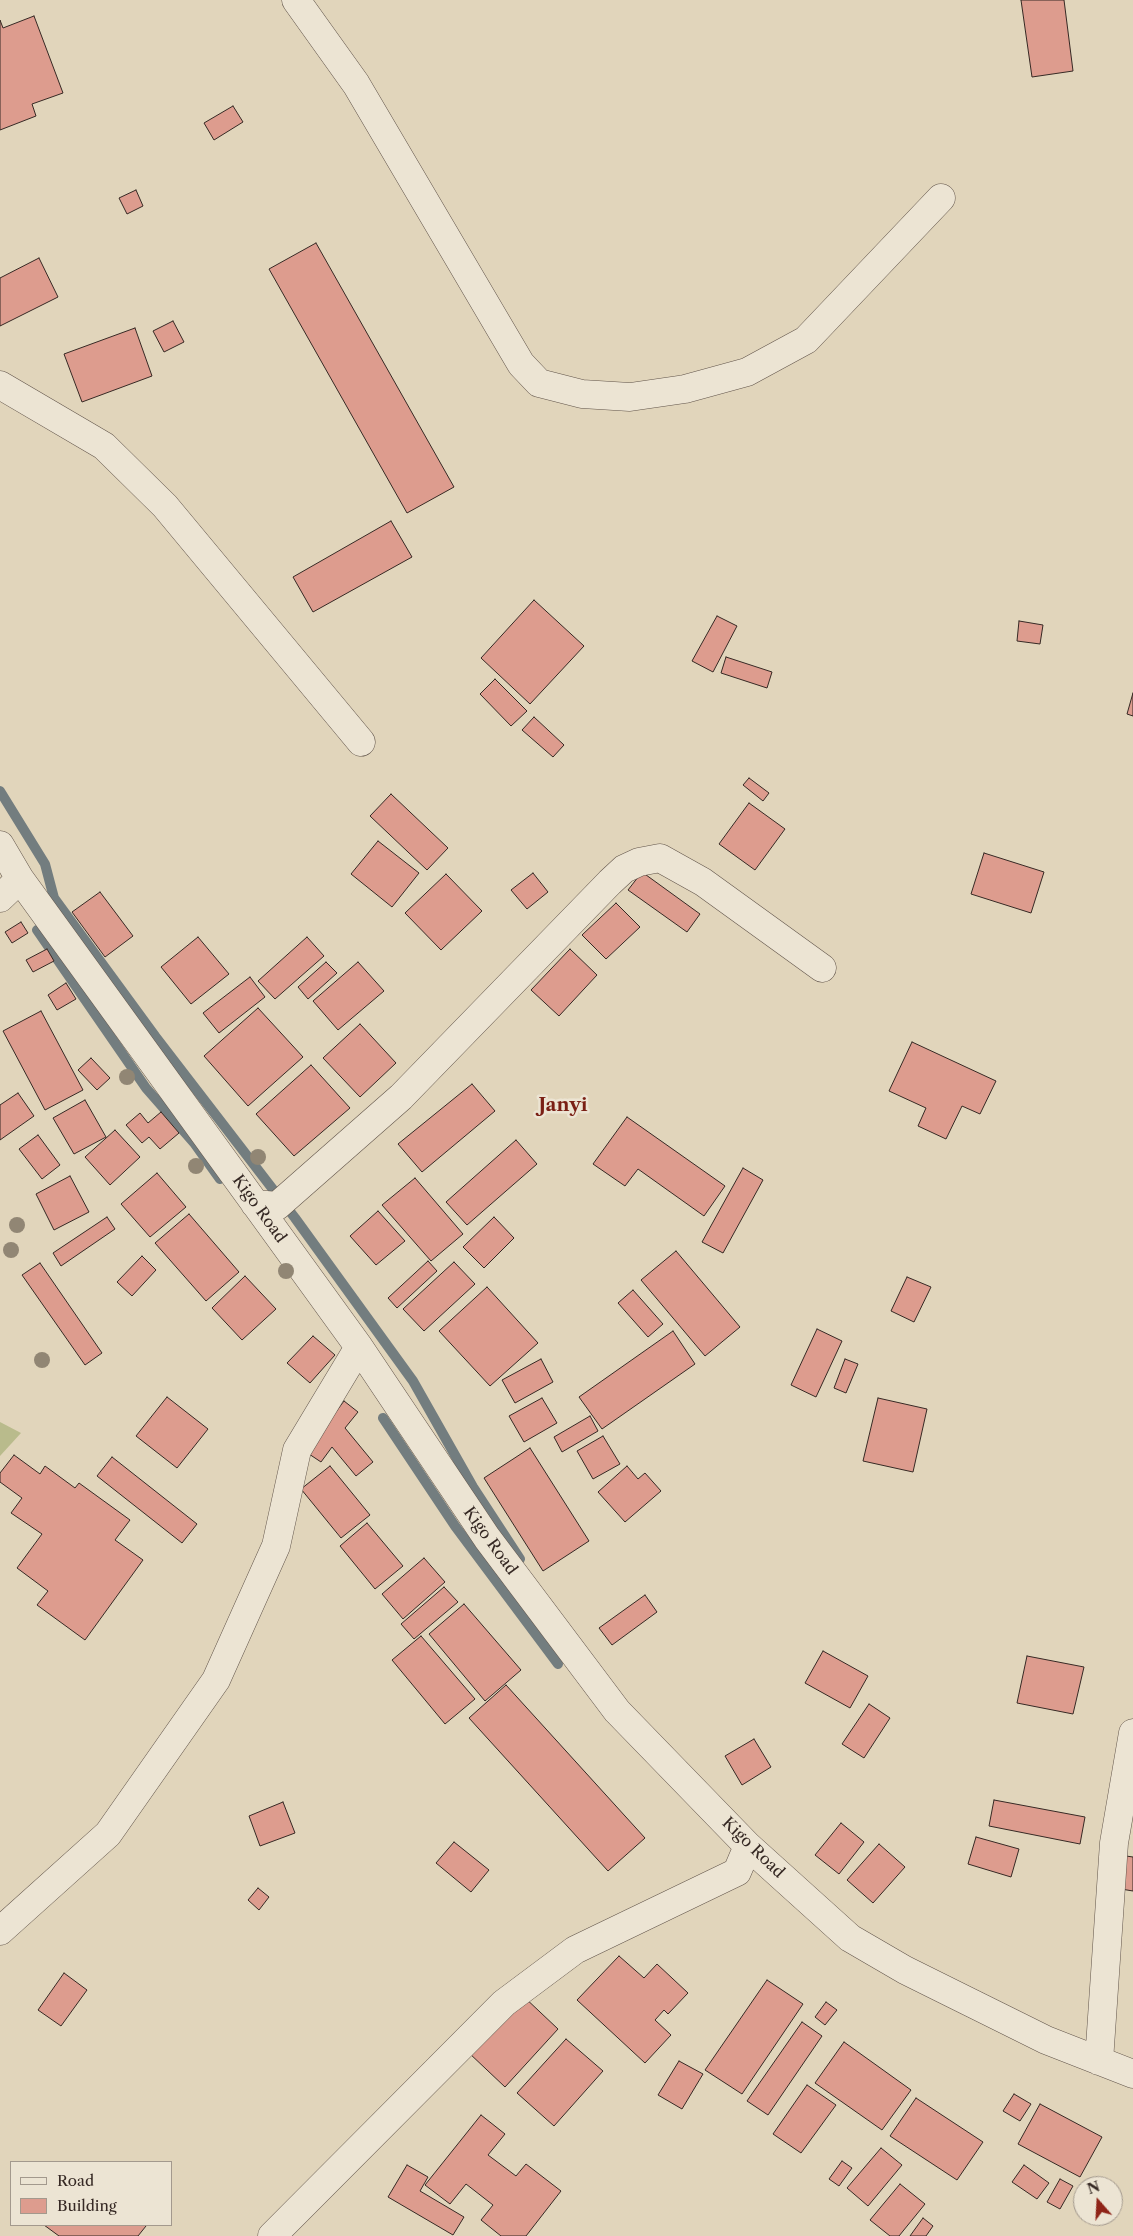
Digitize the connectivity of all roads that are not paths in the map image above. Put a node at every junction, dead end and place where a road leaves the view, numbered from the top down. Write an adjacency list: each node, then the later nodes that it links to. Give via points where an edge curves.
1 (296, 0): 2 (street, via 356,84 521,364 539,383 582,394 630,397 685,389 747,372 806,340)
2 (942, 198)
3 (0, 385): 4 (street, via 104,446 165,506)
4 (361, 742)
5 (0, 845): 6 (street, Kigo Road)
6 (20, 879): 7 (street); 9 (street, Kigo Road)
7 (0, 898)
8 (822, 968): 9 (street, via 703,882 660,858 638,862 610,882 401,1097 277,1206)
9 (255, 1204): 10 (street, Kigo Road)
10 (358, 1347): 12 (street, Kigo Road, via 482,1530 617,1711); 13 (street, via 297,1450 276,1546 216,1680 108,1834)
11 (1133, 1733): 14 (street, via 1114,1843)
12 (748, 1846): 14 (street, Kigo Road, via 850,1938 1046,2040); 16 (street, via 738,1872 575,1950 504,2003)
13 (0, 1931)
14 (1099, 2061): 15 (street, Kigo Road)
15 (1133, 2074)
16 (272, 2236)

